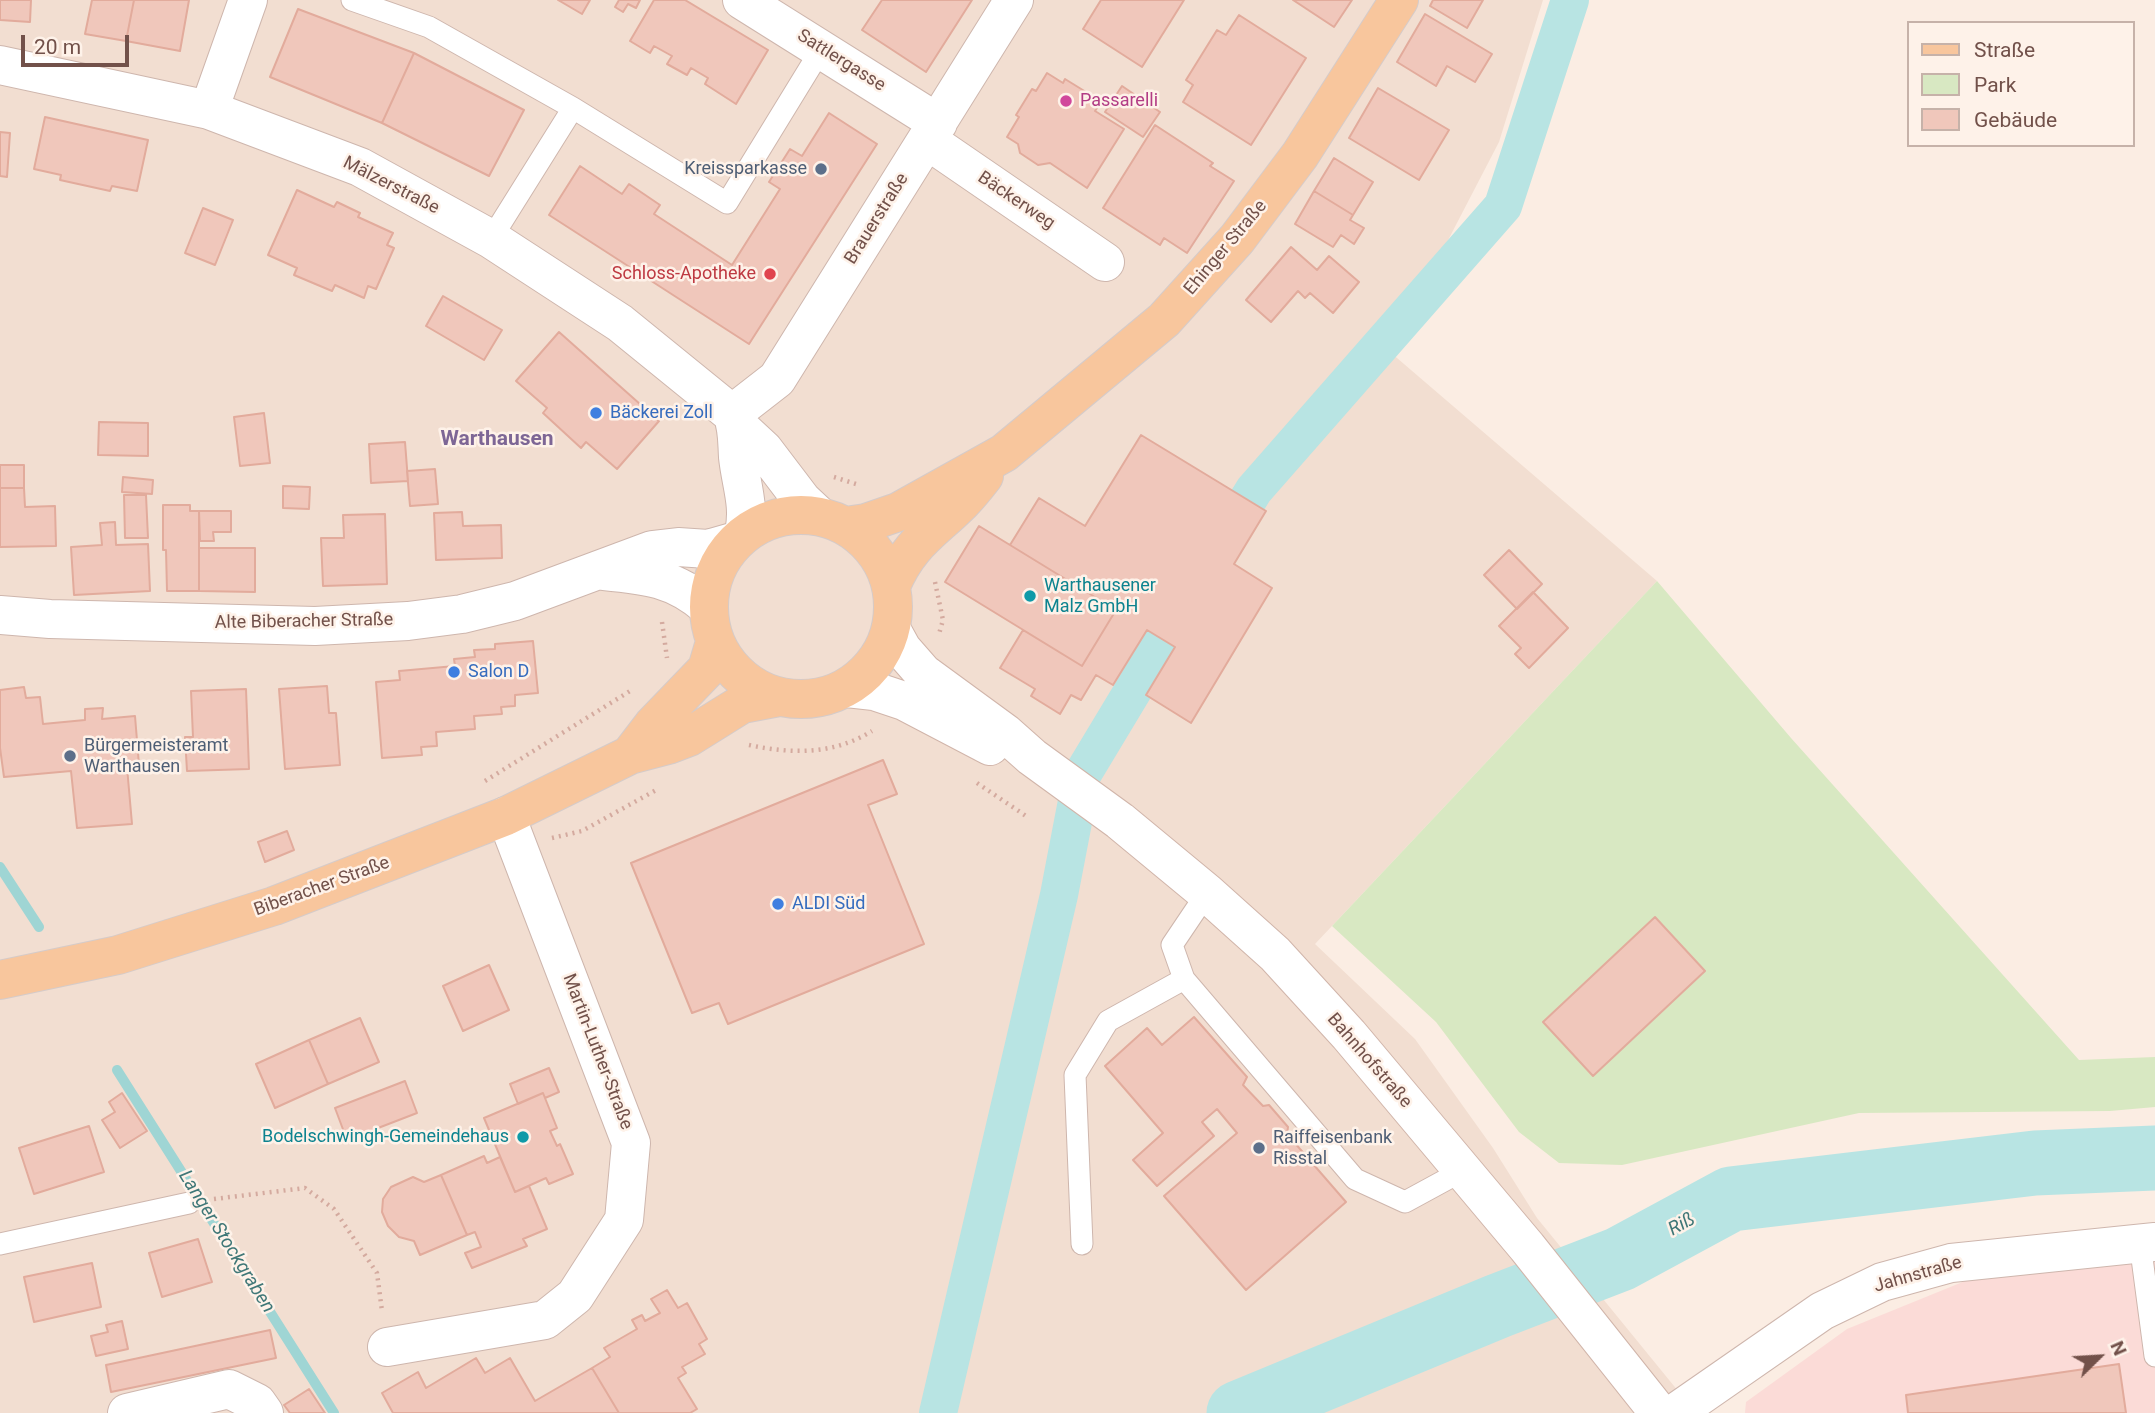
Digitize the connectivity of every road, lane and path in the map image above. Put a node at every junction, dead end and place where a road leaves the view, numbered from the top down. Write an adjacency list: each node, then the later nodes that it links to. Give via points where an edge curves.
1 (248, 0): 9 (street)
2 (352, 0): 8 (lane, via 429,27)
3 (742, 0): 6 (street, Sattlergasse)
4 (1014, 0): 10 (street, Brauerstraße)
5 (1399, 0): 14 (main road, Ehinger Straße, via 1300,155 1237,239 1164,320)
6 (822, 48): 8 (lane, via 727,203); 10 (street, Sattlergasse)
7 (0, 65): 9 (street, Mälzerstraße)
8 (573, 108): 11 (lane)
9 (209, 110): 11 (street, Mälzerstraße, via 360,167)
10 (932, 131): 12 (street, Bäckerweg); 13 (street, Brauerstraße, via 778,379)
11 (491, 239): 13 (street, Mälzerstraße, via 620,323)
12 (1105, 262)
13 (734, 419): 15 (street, via 802,500); 16 (street, via 748,514)
14 (1004, 453): 15 (main road, Ehinger Straße, via 898,512 866,523); 17 (main road, Ehinger Straße, via 962,502)
15 (832, 521): 16 (main road, via 795,514 771,519); 19 (main road, via 862,537 875,551)
16 (740, 537): 18 (street, Alte Biberacher Straße, via 708,549 652,550); 21 (main road, via 727,550 710,588)
17 (919, 540): 19 (main road, Ehinger Straße); 23 (path, via 932,569 943,620 933,657)
18 (601, 571): 20 (street, Alte Biberacher Straße, via 515,601 408,621 315,626); 21 (street, Alte Biberacher Straße, via 667,581 693,594)
19 (891, 586): 22 (main road)
20 (0, 615)
21 (712, 625): 26 (main road, via 739,676); 29 (main road, Biberacher Straße, via 707,669)
22 (891, 629): 23 (street, Bahnhofstraße); 24 (main road, via 882,652)
23 (923, 673): 30 (street, Bahnhofstraße)
24 (847, 688): 26 (main road, via 825,697); 30 (street, Bahnhofstraße, via 904,701 994,748)
25 (634, 689): 31 (path)
26 (779, 697): 29 (main road, Biberacher Straße, via 742,704 689,737)
27 (876, 729): 28 (path, via 855,742 822,750 792,752)
28 (741, 743)
29 (630, 755): 33 (main road, Biberacher Straße)
30 (1031, 757): 34 (street, Bahnhofstraße)
31 (483, 782)
32 (662, 787): 33 (path, via 582,831)
33 (512, 831): 36 (main road, Biberacher Straße, via 439,844 261,910 118,955); 43 (street, Martin-Luther-Straße, via 631,1143 624,1220 575,1296 545,1321)
34 (1207, 892): 35 (lane, via 1172,945); 37 (street, Bahnhofstraße, via 1275,954)
35 (1184, 979): 37 (lane, via 1355,1179 1405,1202); 42 (lane, via 1108,1021 1075,1075)
36 (0, 980)
37 (1462, 1171): 47 (street, Bahnhofstraße)
38 (242, 1195): 43 (path, via 305,1188 334,1209 377,1273)
39 (189, 1203): 41 (lane)
40 (2148, 1242): 44 (lane); 48 (street, Jahnstraße, via 1951,1263 1882,1282 1822,1311)
41 (0, 1244)
42 (1082, 1244)
43 (387, 1347)
44 (2155, 1356)
45 (127, 1413): 46 (street, via 229,1389 257,1403)
46 (264, 1413)
47 (1659, 1413)
48 (1675, 1413)

